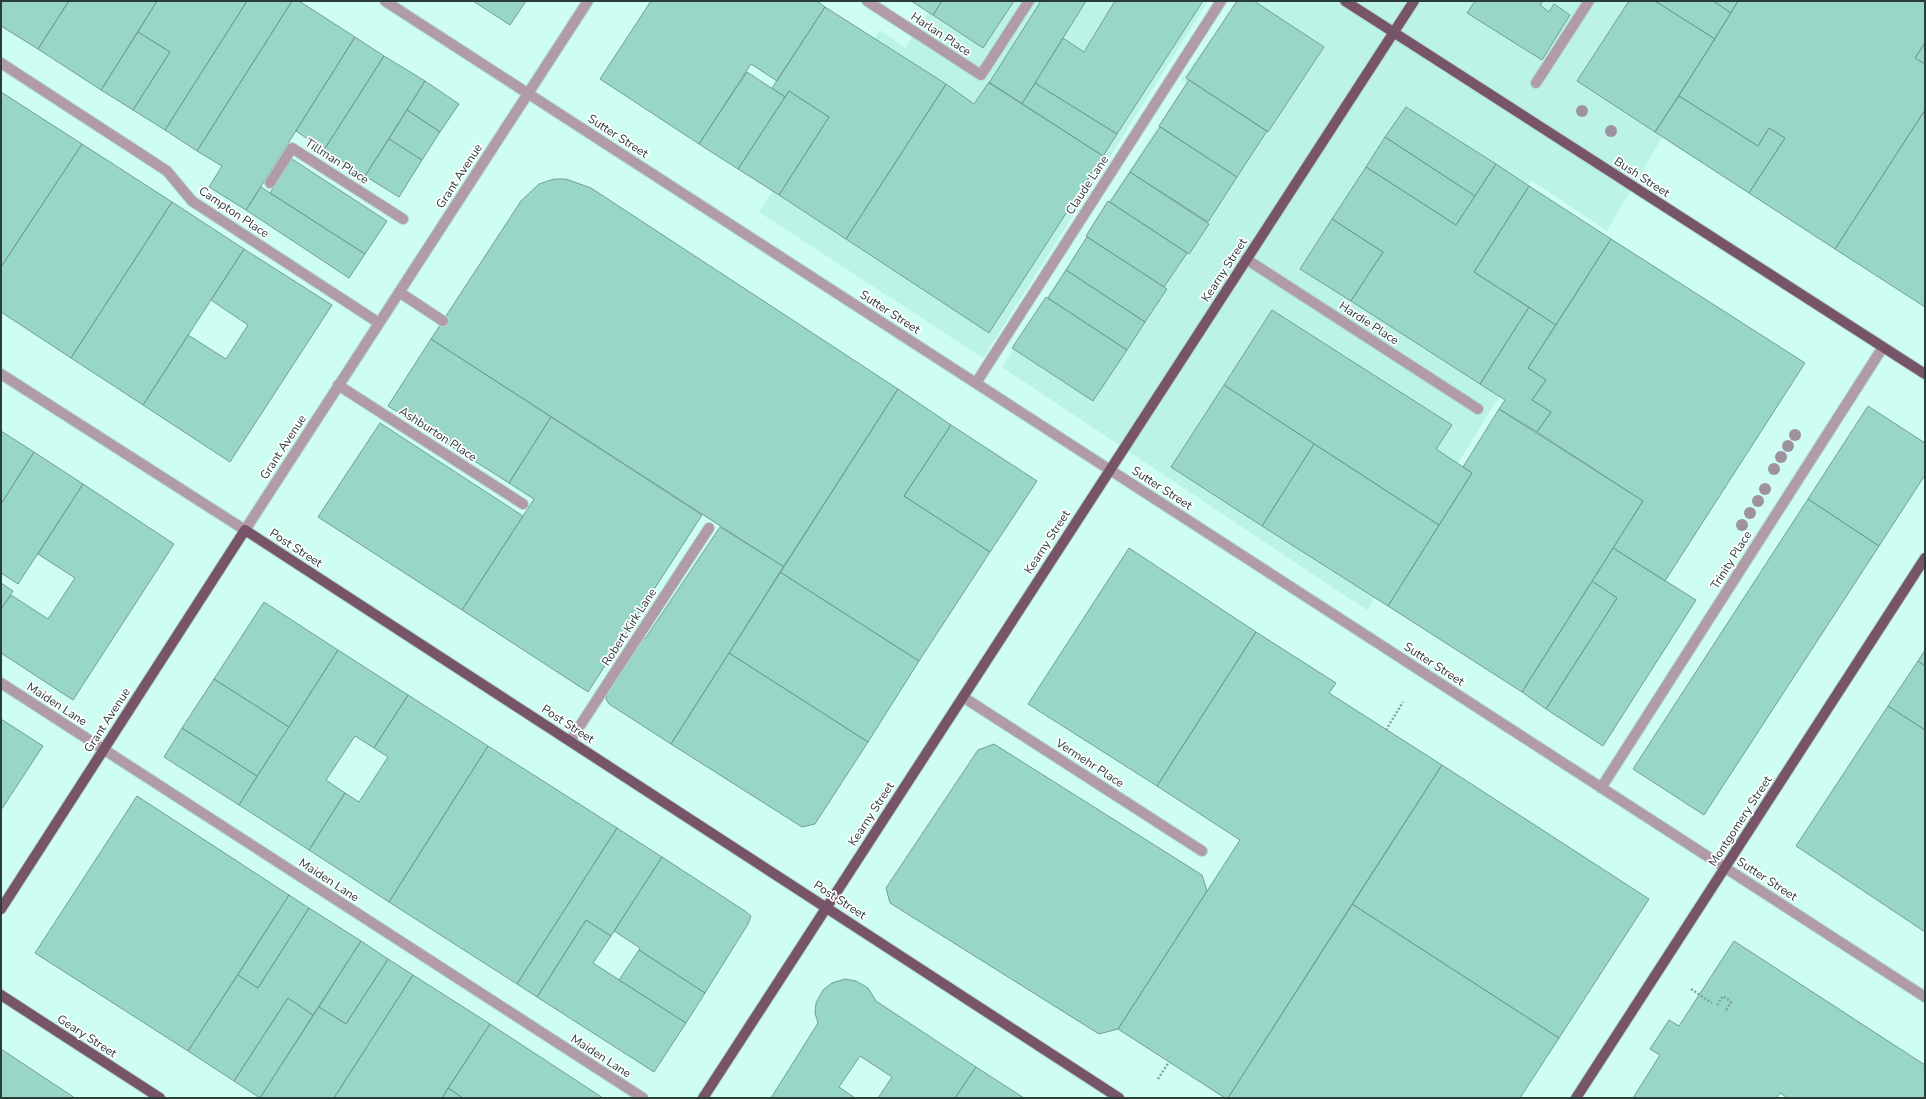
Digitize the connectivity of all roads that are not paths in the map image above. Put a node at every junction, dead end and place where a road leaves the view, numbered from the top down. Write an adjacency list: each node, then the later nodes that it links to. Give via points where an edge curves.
1 (385, 1): 12 (street, Sutter Street)
2 (588, 1): 12 (street, Grant Avenue)
3 (867, 1): 4 (street, Harlan Place, via 981,75)
4 (1029, 1)
5 (1221, 1): 22 (street, Claude Lane)
6 (1345, 1): 9 (main road, Bush Street)
7 (1414, 1): 9 (main road, Kearny Street)
8 (1589, 1): 11 (street)
9 (1393, 32): 15 (main road, Kearny Street); 19 (main road, Bush Street)
10 (1, 63): 18 (street, Campton Place, via 167,171 192,201)
11 (1536, 83)
12 (528, 93): 16 (street, Grant Avenue); 22 (street, Sutter Street)
13 (270, 183): 14 (street, Tillman Place, via 292,148)
14 (403, 219)
15 (1246, 259): 24 (street, Hardie Place); 25 (main road, Kearny Street)
16 (399, 292): 17 (street); 18 (street, Grant Avenue)
17 (443, 320)
18 (379, 323): 23 (street, Grant Avenue)
19 (1883, 347): 21 (main road, Bush Street); 34 (street, Trinity Place)
20 (1, 374): 28 (street, Post Street)
21 (1925, 374)
22 (976, 383): 25 (street, Sutter Street)
23 (338, 385): 26 (street, Ashburton Place); 28 (street, Grant Avenue)
24 (1478, 409)
25 (1110, 470): 31 (main road, Kearny Street); 34 (street, Sutter Street)
26 (523, 504)
27 (709, 528): 32 (street, Robert Kirk Lane)
28 (245, 530): 32 (main road, Post Street); 33 (main road, Grant Avenue)
29 (1925, 558): 36 (main road, Montgomery Street)
30 (1, 683): 33 (street, Maiden Lane)
31 (963, 697): 35 (street, Vermehr Place); 37 (main road, Kearny Street)
32 (570, 741): 37 (main road, Post Street)
33 (103, 749): 38 (main road, Grant Avenue); 42 (street, Maiden Lane)
34 (1601, 788): 36 (street, Sutter Street)
35 (1202, 851)
36 (1725, 868): 40 (street, Sutter Street); 45 (main road, Montgomery Street)
37 (827, 907): 43 (main road, Kearny Street); 44 (main road, Post Street)
38 (1, 909)
39 (1, 995): 41 (main road, Geary Street)
40 (1925, 997)
41 (160, 1098)
42 (643, 1098)
43 (703, 1098)
44 (1119, 1098)
45 (1576, 1098)

